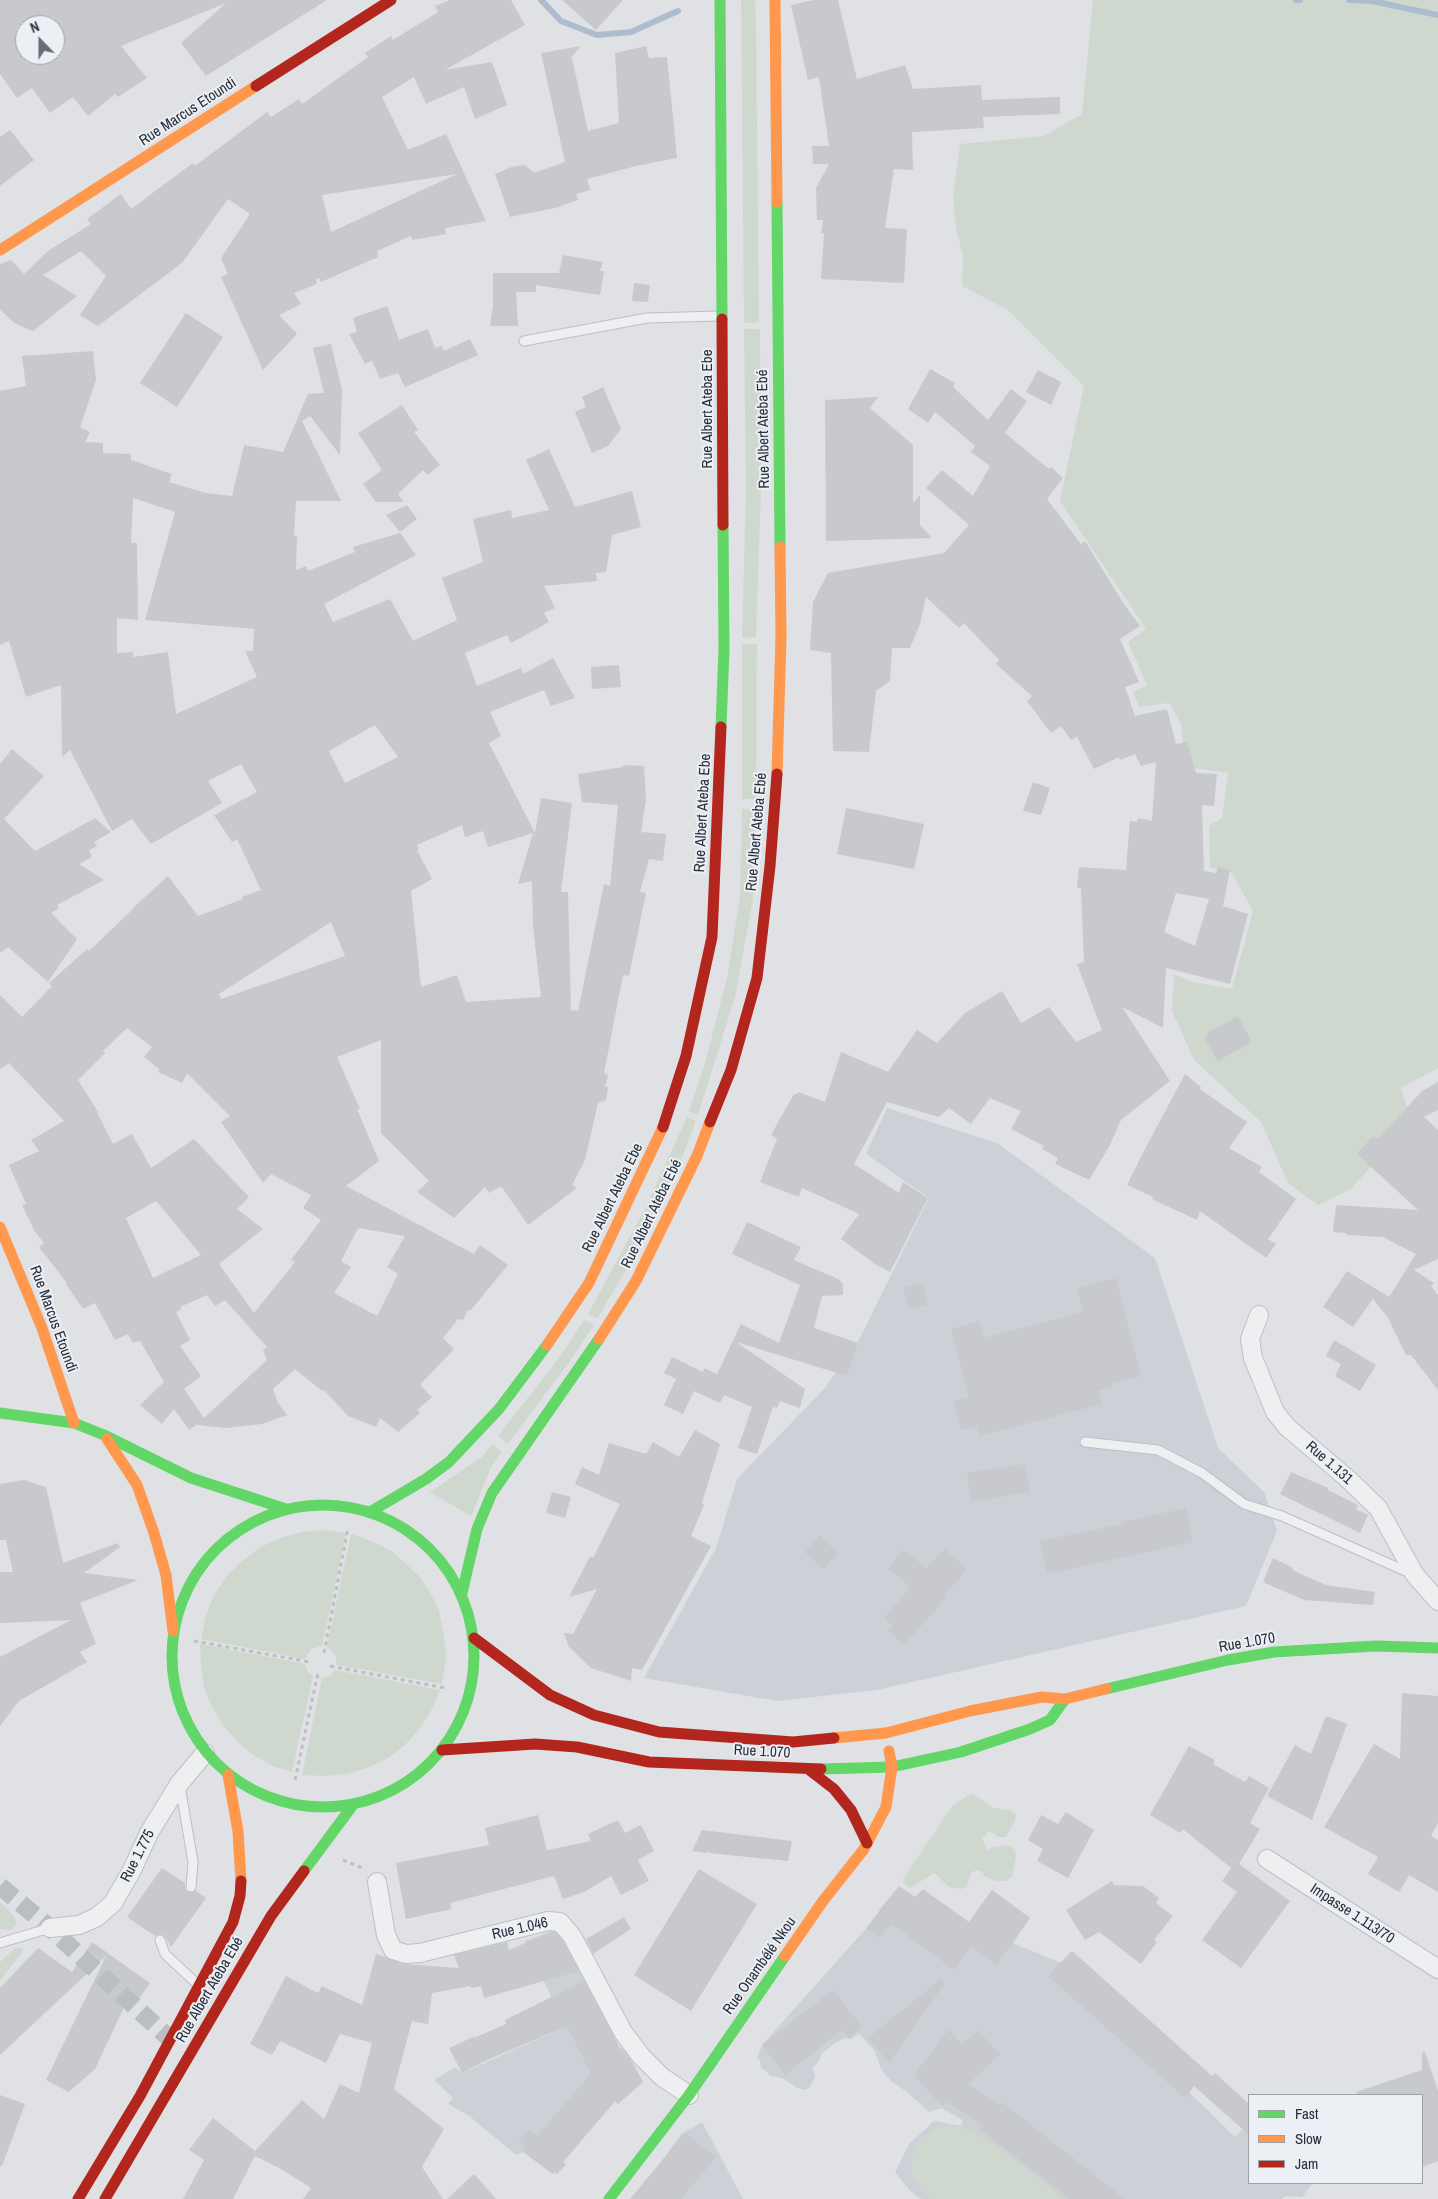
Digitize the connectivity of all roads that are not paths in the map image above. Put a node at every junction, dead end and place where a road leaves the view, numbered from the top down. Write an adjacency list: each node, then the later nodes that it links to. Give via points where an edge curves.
1 (720, 0): 5 (main road, Rue Albert Ateba Ebe)
2 (775, 0): 16 (main road, Rue Albert Ateba Ebé, via 781,637 777,784 757,978 731,1070 697,1156 636,1281 574,1377 492,1493 477,1529)
3 (384, 2): 4 (main road, Rue Marcus Etoundi)
4 (0, 250)
5 (723, 316): 6 (lane, via 647,318); 14 (main road, Rue Albert Ateba Ebe, via 724,648 719,804 712,937 686,1056 661,1132 589,1283 540,1356 499,1409 449,1462)
6 (524, 341)
7 (0, 1228): 10 (main road, Rue Marcus Etoundi, via 42,1328)
8 (1259, 1315): 15 (street, Rue 1.131, via 1250,1339 1253,1358 1275,1412 1287,1427 1378,1508)
9 (0, 1413): 10 (main road)
10 (74, 1423): 11 (main road)
11 (104, 1435): 13 (main road, via 191,1478); 18 (main road, via 137,1485 154,1532 166,1575)
12 (1085, 1442): 15 (lane, via 1158,1450 1202,1473 1244,1504 1282,1516)
13 (286, 1509): 14 (main road, via 342,1506); 18 (main road, via 253,1522 224,1541 200,1567 183,1597)
14 (370, 1512): 16 (main road, via 399,1524 425,1543 446,1566)
15 (1415, 1575): 17 (street, Rue 1.131)
16 (462, 1593): 19 (main road)
17 (1438, 1601)
18 (173, 1631): 24 (main road, via 171,1663 176,1695 187,1726)
19 (474, 1638): 22 (main road, Rue 1.070, via 550,1695 594,1716 659,1732 793,1742); 23 (main road, via 474,1678 463,1716)
20 (1438, 1648): 21 (main road, Rue 1.070, via 1376,1646 1274,1652)
21 (1065, 1699): 22 (main road, Rue 1.070, via 1042,1697 988,1707); 25 (main road, Rue 1.070, via 1050,1720 1030,1729 962,1752)
22 (886, 1733): 25 (main road, Rue Onambélé Nkou)
23 (442, 1750): 26 (main road, Rue 1.070, via 535,1744 578,1747 649,1762); 29 (main road, via 402,1785)
24 (205, 1753): 27 (main road); 28 (street, Rue 1.775)
25 (892, 1767): 26 (main road, Rue 1.070); 30 (main road, Rue Onambélé Nkou, via 886,1807)
26 (808, 1769): 30 (main road, via 834,1789 851,1810)
27 (228, 1775): 29 (main road, via 256,1793 287,1804 320,1808); 38 (main road, Rue Albert Ateba Ebé, via 238,1831 240,1896 233,1922)
28 (180, 1784): 33 (lane, via 193,1862); 34 (street, Rue 1.775, via 149,1833 113,1904 97,1917 79,1925)
29 (353, 1805): 41 (main road, Rue Albert Ateba Ebé, via 271,1916)
30 (867, 1843): 39 (main road, Rue Onambélé Nkou)
31 (1267, 1858): 37 (street, Impasse 1.113/70)
32 (377, 1882): 39 (street, Rue 1.046, via 386,1935 393,1950 406,1954 548,1921 560,1922 572,1936 623,2032 662,2077)
33 (191, 1887)
34 (50, 1928): 36 (lane)
35 (160, 1940): 38 (lane, via 165,1954)
36 (0, 1943)
37 (1438, 1969)
38 (200, 1986): 40 (main road, Rue Albert Ateba Ebé, via 140,2096)
39 (689, 2095): 42 (main road, Rue Onambélé Nkou)
40 (78, 2199)
41 (105, 2199)
42 (609, 2199)

